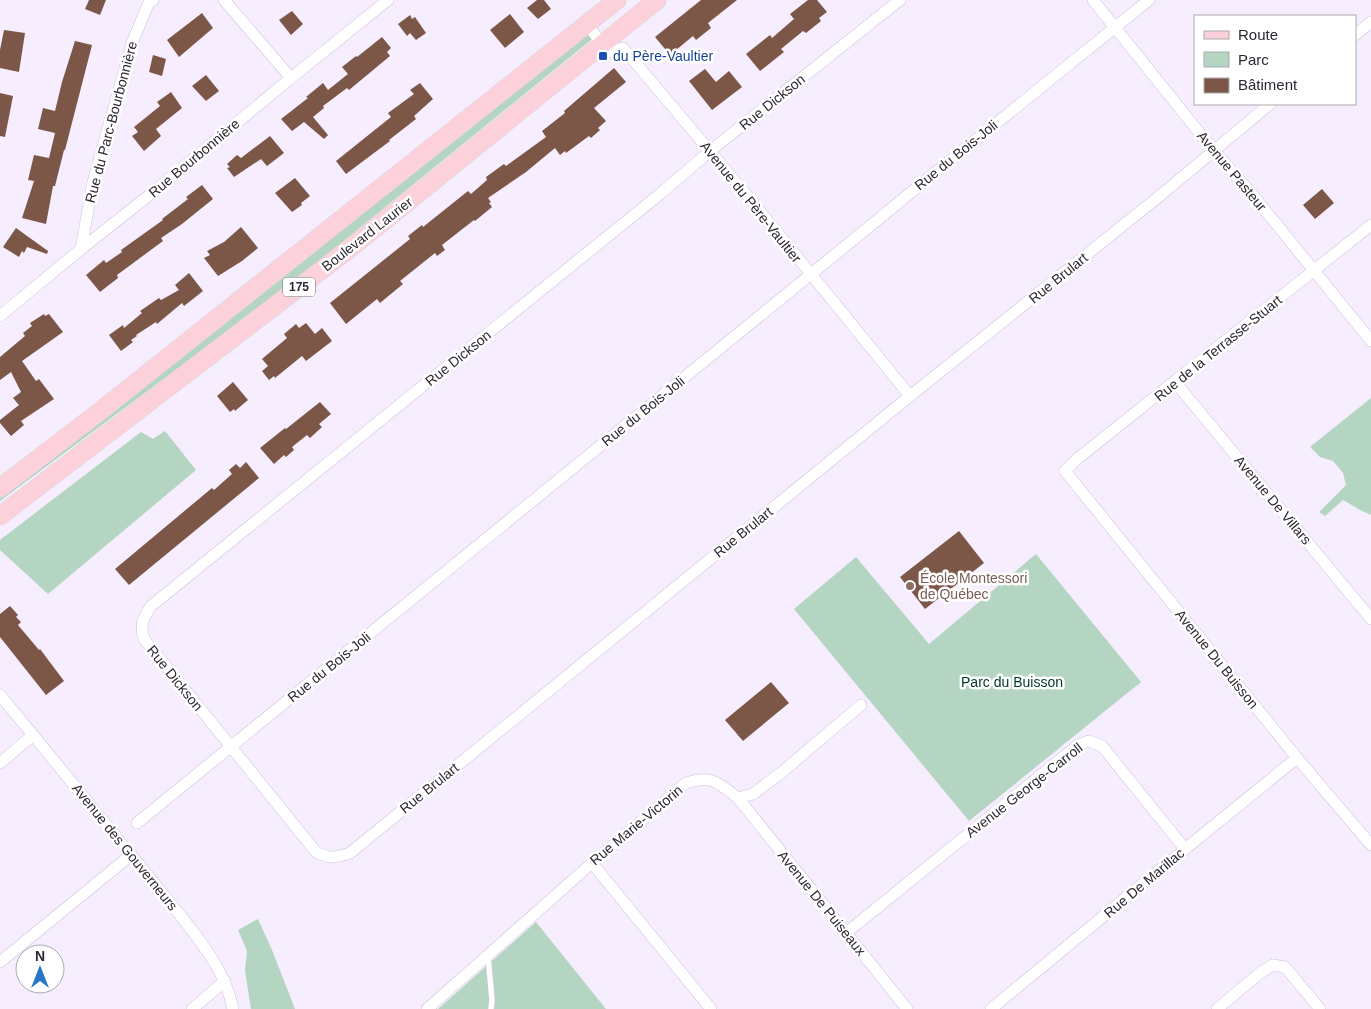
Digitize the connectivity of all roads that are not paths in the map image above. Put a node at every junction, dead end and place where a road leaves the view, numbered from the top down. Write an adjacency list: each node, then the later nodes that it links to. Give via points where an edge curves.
1 (152, 0): 19 (street, Rue du Parc-Bourbonnière, via 132,42 93,182)
2 (224, 0): 14 (street)
3 (388, 0): 14 (street, Rue Bourbonnière)
4 (617, 0): 10 (main road, Boulevard Laurier / 175)
5 (657, 0): 13 (main road, Boulevard Laurier / 175)
6 (900, 0): 16 (street, Rue Dickson)
7 (1093, 0): 11 (street, Avenue Pasteur)
8 (1148, 0): 11 (street, Rue du Bois-Joli)
9 (1371, 22): 12 (street)
10 (587, 24): 13 (street); 27 (main road, Boulevard Laurier / 175)
11 (1115, 27): 17 (street, Avenue Pasteur); 21 (street, Rue du Bois-Joli)
12 (1356, 34)
13 (602, 44): 16 (street, Avenue du Père-Vaultier, via 608,52 623,48); 28 (main road, Boulevard Laurier / 175, via 353,246)
14 (291, 78): 19 (street, Rue Bourbonnière)
15 (1269, 105): 17 (street, Rue Brulart)
16 (710, 151): 21 (street, Avenue du Père-Vaultier); 33 (street, Rue Dickson, via 151,606 142,620 144,639)
17 (1214, 151): 20 (street, Avenue Pasteur); 25 (street, Rue Brulart)
18 (1371, 225): 20 (street, Rue de la Terrasse-Stuart)
19 (81, 248): 22 (street, Rue Bourbonnière)
20 (1314, 271): 23 (street, Avenue Pasteur); 24 (street, Rue de la Terrasse-Stuart)
21 (810, 274): 25 (street, Avenue du Père-Vaultier); 33 (street, Rue du Bois-Joli)
22 (0, 316)
23 (1371, 341)
24 (1175, 382): 26 (street, Rue de la Terrasse-Stuart); 29 (street, Avenue De Villars)
25 (910, 396): 33 (street, Rue Brulart, via 350,853 327,858 316,852)
26 (1065, 471): 34 (street, Avenue Du Buisson)
27 (0, 488)
28 (0, 516)
29 (1371, 619)
30 (0, 695): 32 (street, Avenue des Gouverneurs)
31 (861, 705): 36 (street, via 753,794)
32 (34, 735): 35 (street); 40 (street, Avenue des Gouverneurs)
33 (230, 747): 37 (street, Rue du Bois-Joli)
34 (1298, 758): 38 (street, Avenue Du Buisson); 39 (street, Rue De Marillac)
35 (0, 763)
36 (738, 798): 41 (street, Rue Marie-Victorin, via 715,781 699,779 686,783); 42 (street, Avenue De Puiseaux)
37 (137, 823)
38 (1371, 845)
39 (1184, 849): 42 (street, Avenue George-Carroll, via 1102,746 1089,741 1078,745); 52 (street, Rue De Marillac)
40 (131, 855): 44 (street); 45 (street, Avenue des Gouverneurs, via 205,948)
41 (592, 863): 43 (street, Rue Marie-Victorin); 50 (street)
42 (846, 933): 51 (street, Avenue De Puiseaux)
43 (488, 956): 48 (street, Rue Marie-Victorin); 49 (lane)
44 (0, 962)
45 (225, 981): 46 (street); 47 (street, Avenue des Gouverneurs)
46 (192, 1009)
47 (233, 1009)
48 (427, 1009)
49 (490, 1009)
50 (711, 1009)
51 (907, 1009)
52 (992, 1009)
53 (1217, 1009): 54 (street, via 1273,965 1285,967)
54 (1320, 1009)

